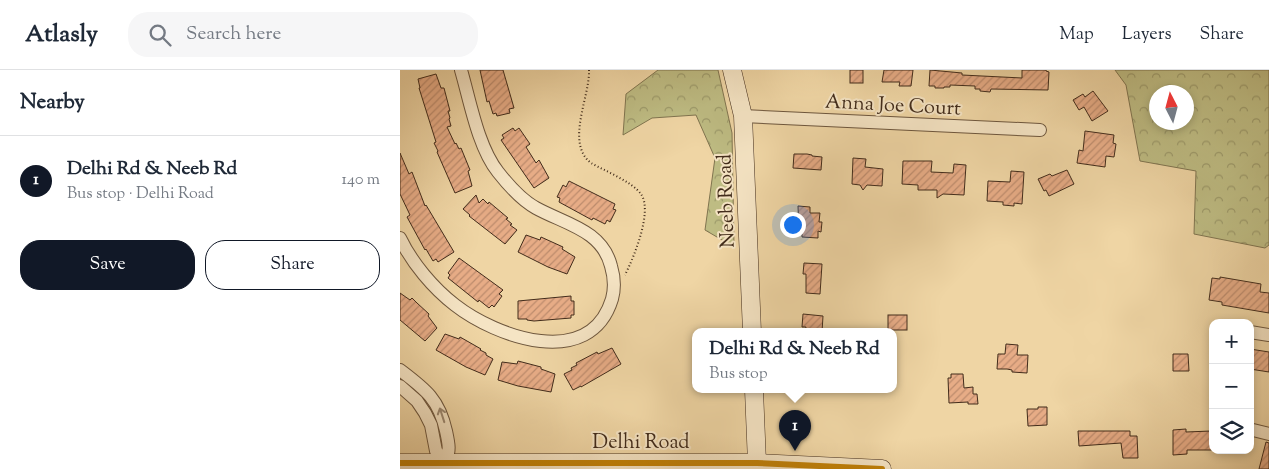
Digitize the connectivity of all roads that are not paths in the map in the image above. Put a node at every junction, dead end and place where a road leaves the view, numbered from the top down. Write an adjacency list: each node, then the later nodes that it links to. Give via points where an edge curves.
1 (461, 70): 5 (street, via 480,133 497,171 524,200 582,229 598,241 610,260 612,299 598,323 576,339 551,343 534,341 494,327 455,305 414,262)
2 (732, 70): 3 (street, Neeb Road)
3 (743, 116): 4 (street, Anna Joe Court); 6 (street, Neeb Road)
4 (1040, 130)
5 (400, 238)
6 (752, 328)
7 (1254, 333): 8 (street)
8 (1269, 335)
9 (400, 370): 14 (street, one-way to 9, via 450,448 439,406 426,390)
10 (400, 386): 14 (street, via 417,400 425,413 436,451)
11 (754, 393): 16 (street)
12 (1254, 430): 13 (street)
13 (1269, 434)
14 (446, 462): 15 (street, Delhi Road); 16 (street, Delhi Road)
15 (400, 463)
16 (757, 466): 17 (street, Delhi Road)
17 (882, 469)

